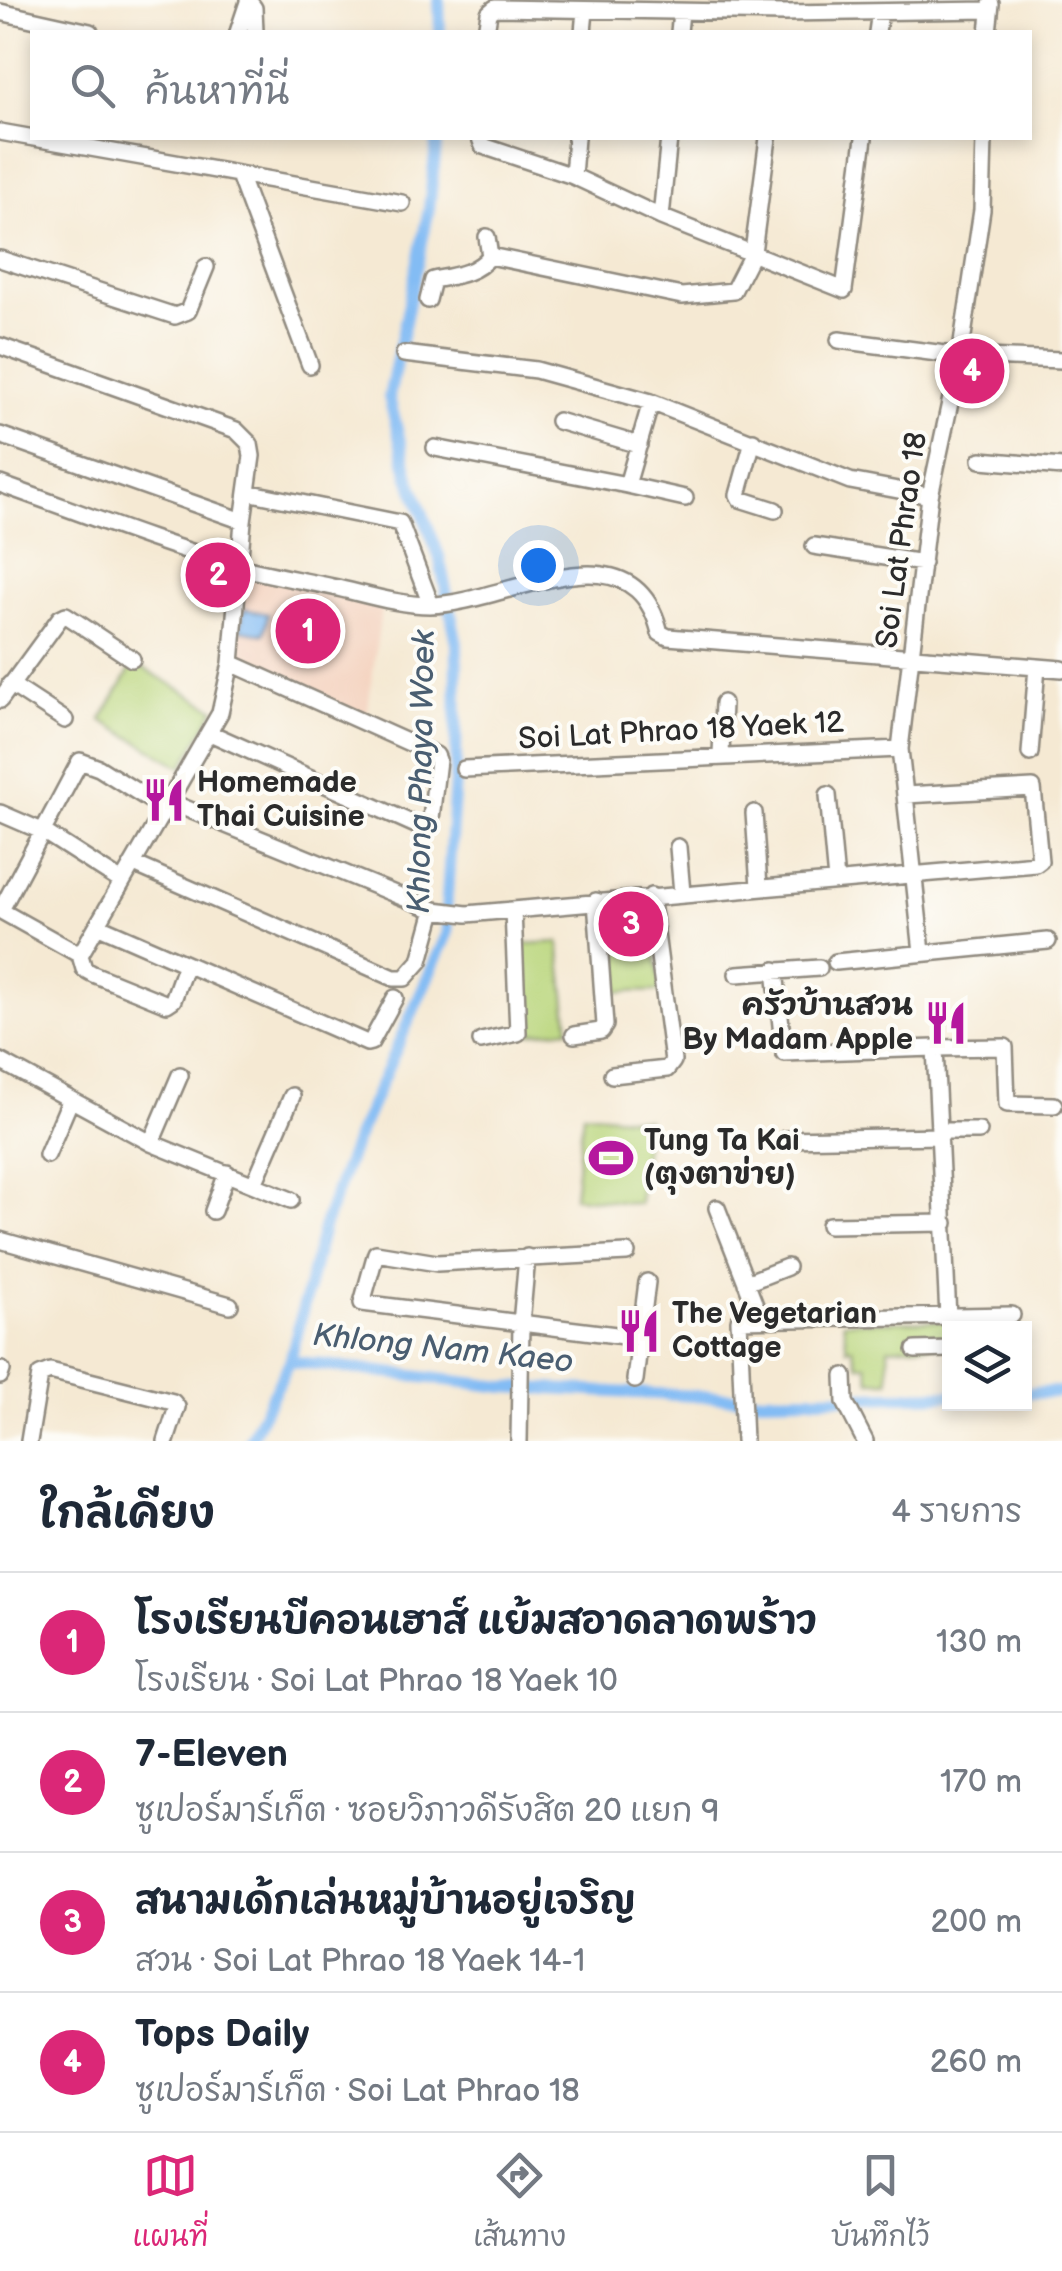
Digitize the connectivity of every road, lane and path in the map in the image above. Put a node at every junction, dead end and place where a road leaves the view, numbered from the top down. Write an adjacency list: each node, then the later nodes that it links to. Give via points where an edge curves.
1 (248, 1): 9 (street); 10 (street)
2 (991, 5): 6 (street); 16 (street)
3 (585, 11): 5 (street); 11 (street, via 496,8); 12 (street)
4 (0, 12): 8 (street)
5 (680, 12): 7 (street); 13 (street)
6 (880, 12): 7 (street); 15 (street)
7 (784, 13): 14 (street)
8 (81, 30)
9 (239, 30)
10 (256, 30)
11 (486, 30)
12 (584, 30)
13 (678, 30)
14 (782, 30)
15 (878, 30)
16 (988, 30)
17 (0, 132): 18 (street)
18 (30, 137)
19 (44, 140): 26 (street)
20 (481, 140): 27 (street)
21 (576, 140): 27 (street)
22 (668, 140): 29 (street)
23 (768, 140): 31 (street)
24 (864, 140): 31 (street, via 844,290)
25 (984, 140): 39 (street, Soi Lat Phrao 18, via 982,210)
26 (239, 175): 28 (street); 41 (street)
27 (573, 176): 29 (street)
28 (402, 203)
29 (661, 217): 31 (street)
30 (487, 237): 32 (street)
31 (752, 252): 32 (street, via 733,291 690,296)
32 (490, 256): 35 (street, via 468,272 432,280)
33 (0, 259): 34 (street, via 175,316 188,311)
34 (206, 267)
35 (428, 300)
36 (839, 340): 39 (street)
37 (0, 346): 52 (street, via 236,430 250,444)
38 (404, 354): 42 (street, via 536,370)
39 (960, 356): 40 (street); 53 (street, Soi Lat Phrao 18)
40 (1062, 360)
41 (310, 364)
42 (651, 402): 45 (street); 46 (street)
43 (558, 422): 46 (street)
44 (0, 435): 56 (street)
45 (752, 441): 53 (street, via 850,481); 55 (street, via 738,496)
46 (639, 445): 51 (street)
47 (435, 448): 51 (street)
48 (981, 460): 49 (street)
49 (1062, 466)
50 (0, 484): 59 (street)
51 (626, 484): 54 (street)
52 (247, 492): 56 (street); 60 (street, via 400,523)
53 (930, 496): 58 (street, Soi Lat Phrao 18)
54 (685, 498)
55 (775, 510)
56 (242, 521): 59 (street)
57 (814, 546): 58 (street)
58 (923, 564): 61 (street, Soi Lat Phrao 18)
59 (238, 566): 60 (street); 63 (street)
60 (432, 605): 61 (street, via 603,572 645,596 661,635)
61 (913, 658): 64 (street); 71 (street, Soi Lat Phrao 18)
62 (132, 659): 66 (street, via 66,615)
63 (231, 663): 70 (street); 70 (street, via 436,755 432,823 427,830)
64 (1037, 667): 65 (street); 72 (street)
65 (1062, 669)
66 (10, 684): 67 (street); 69 (street)
67 (0, 700)
68 (723, 704): 73 (street)
69 (65, 720)
70 (210, 733): 77 (street)
71 (900, 749): 73 (street, Soi Lat Phrao 18 Yaek 12); 76 (street, Soi Lat Phrao 18)
72 (1030, 752)
73 (721, 755): 74 (street, Soi Lat Phrao 18 Yaek 12)
74 (464, 769)
75 (828, 795): 84 (street)
76 (906, 795): 83 (street, Soi Lat Phrao 18); 83 (street, via 1033,788 1038,818 1036,864)
77 (168, 806): 80 (street, via 80,761); 82 (street); 90 (street)
78 (0, 812): 80 (street)
79 (754, 813): 86 (street)
80 (44, 832): 85 (street); 95 (street, via 2,908)
81 (678, 847): 87 (street)
82 (134, 864): 85 (street); 90 (street, via 394,978 410,975 420,961)
83 (913, 874): 84 (street); 94 (street, Soi Lat Phrao 18)
84 (836, 881): 86 (street)
85 (122, 882): 92 (street)
86 (759, 887): 87 (street)
87 (682, 893): 88 (street)
88 (651, 896): 89 (street); 107 (street, via 673,1061 666,1069)
89 (596, 901): 91 (street); 102 (street, via 605,1025)
90 (434, 910): 91 (street)
91 (513, 910): 103 (street, via 518,1034)
92 (100, 926): 95 (street); 97 (street)
93 (1048, 941): 94 (street)
94 (922, 952): 96 (street)
95 (80, 955): 97 (street, via 93,974 166,1004)
96 (836, 962)
97 (186, 964): 101 (street, via 367,1043)
98 (819, 968): 99 (street)
99 (775, 970): 100 (street); 104 (street, via 784,1053)
100 (737, 974)
101 (396, 998)
102 (574, 1036)
103 (480, 1041)
104 (935, 1048): 110 (street, via 1004,1046 1006,1104); 112 (street)
105 (0, 1061): 109 (street)
106 (180, 1075): 114 (street)
107 (612, 1075)
108 (292, 1096): 117 (street)
109 (70, 1101): 114 (street); 115 (street)
110 (1054, 1105)
111 (979, 1131): 112 (street)
112 (941, 1134): 113 (street); 121 (street)
113 (785, 1139)
114 (151, 1143): 116 (street)
115 (47, 1155)
116 (226, 1172): 117 (street); 120 (street)
117 (254, 1184): 118 (street)
118 (292, 1200)
119 (716, 1208): 128 (street)
120 (214, 1212)
121 (945, 1223): 122 (street); 132 (street)
122 (829, 1225)
123 (0, 1240): 129 (street)
124 (627, 1253): 125 (street)
125 (527, 1257): 133 (street); 133 (street, via 436,1264 376,1253 362,1303)
126 (787, 1267): 128 (street)
127 (647, 1282): 134 (street)
128 (746, 1283): 131 (street)
129 (230, 1305)
130 (1012, 1314): 132 (street)
131 (760, 1318): 132 (street); 142 (street, via 738,1322)
132 (952, 1321)
133 (522, 1324): 134 (street); 141 (street)
134 (640, 1338): 137 (street)
135 (942, 1349): 136 (street)
136 (915, 1350)
137 (635, 1380)
138 (845, 1390): 143 (street)
139 (29, 1441): 140 (street, via 40,1376 50,1371 173,1402)
140 (166, 1441)
141 (519, 1441)
142 (744, 1441)
143 (865, 1441)

